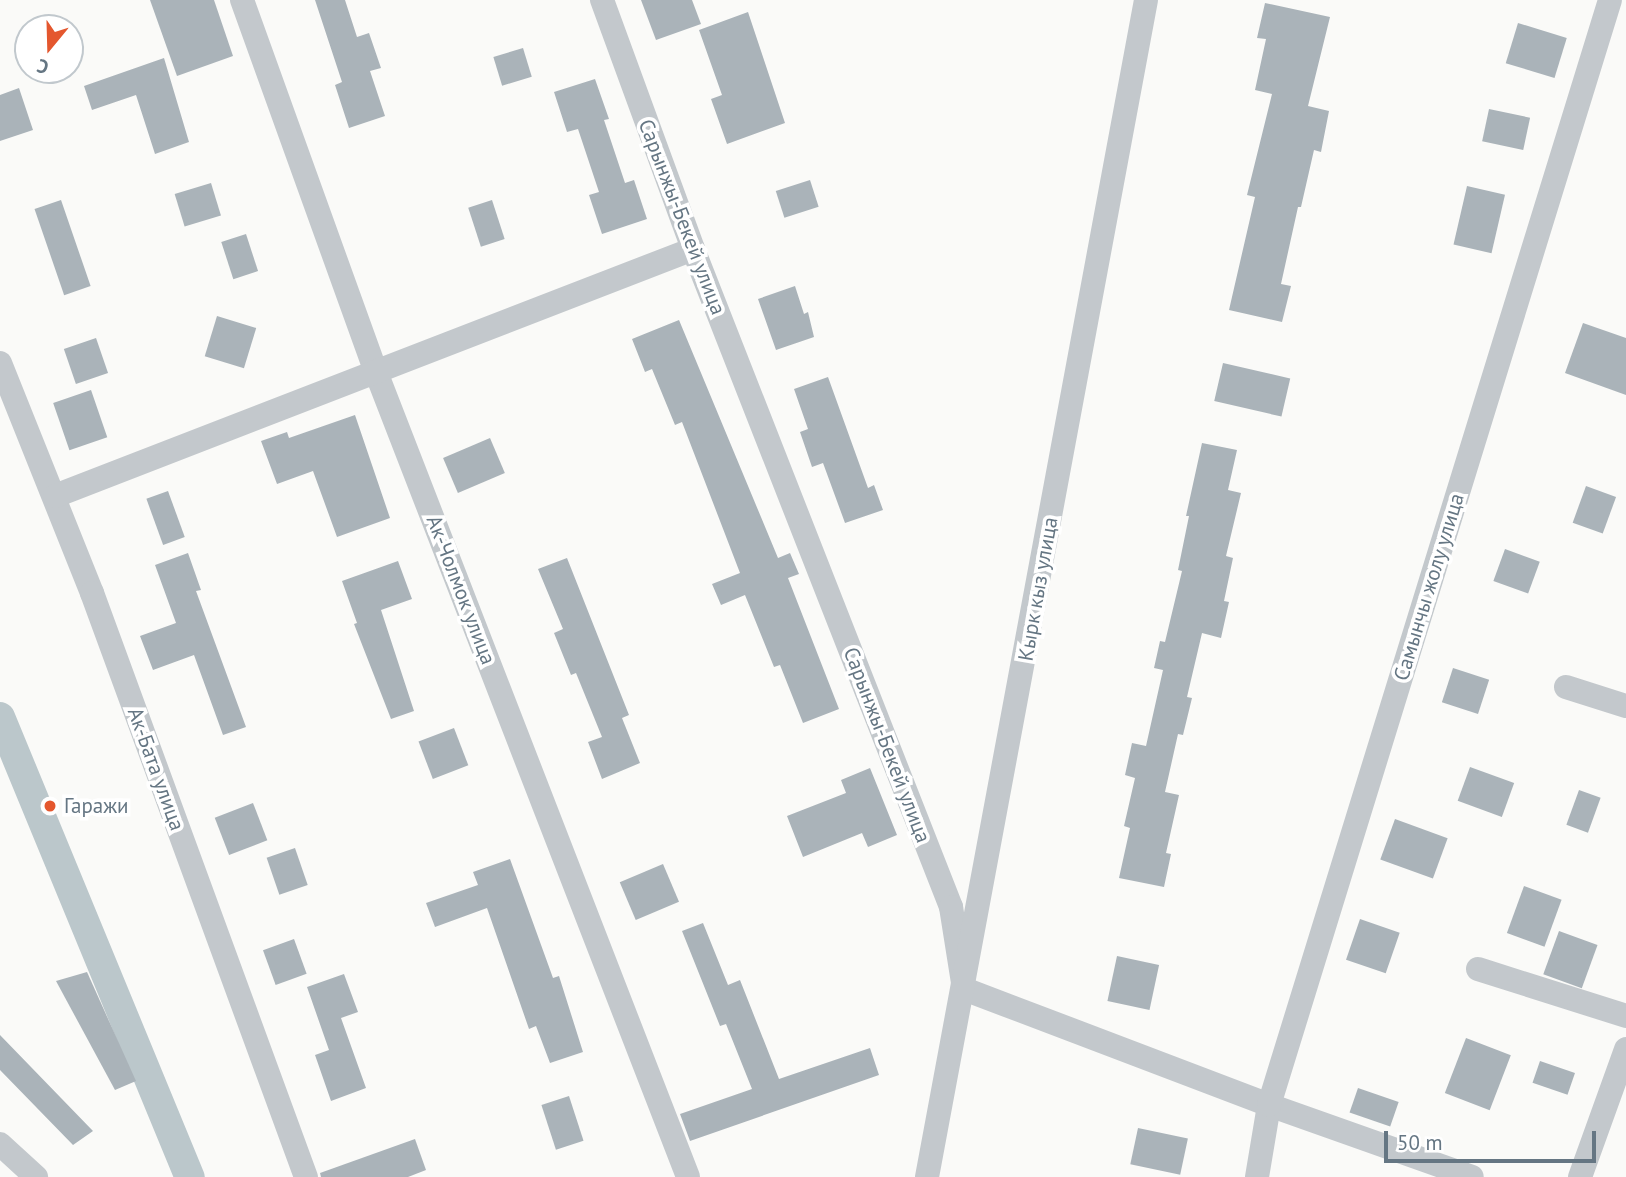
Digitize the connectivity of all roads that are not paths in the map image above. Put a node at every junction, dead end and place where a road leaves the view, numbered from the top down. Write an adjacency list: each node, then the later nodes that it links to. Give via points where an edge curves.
1 (242, 0): 7 (street, Ак-Чолмок улица)
2 (602, 0): 5 (street, Сарынжы-Бекей улица)
3 (1146, 0): 12 (street, Кырк кыз улица)
4 (1610, 0): 15 (street, Самынчы жолу улица)
5 (693, 249): 7 (street); 12 (street, Сарынжы-Бекей улица, via 951,906)
6 (0, 363): 8 (street, Ак-Бата улица)
7 (376, 372): 8 (street); 19 (street, Ак-Чолмок улица)
8 (55, 496): 18 (street, Ак-Бата улица)
9 (1566, 687): 10 (street)
10 (1626, 706)
11 (1478, 970): 13 (street)
12 (964, 989): 15 (street); 20 (street, Кырк кыз улица)
13 (1626, 1016)
14 (1626, 1049): 23 (street)
15 (1269, 1105): 21 (street, Самынчы жолу улица); 22 (street)
16 (0, 1144): 17 (street)
17 (26, 1174)
18 (306, 1177)
19 (688, 1177)
20 (927, 1177)
21 (1257, 1177)
22 (1472, 1177)
23 (1580, 1177)

